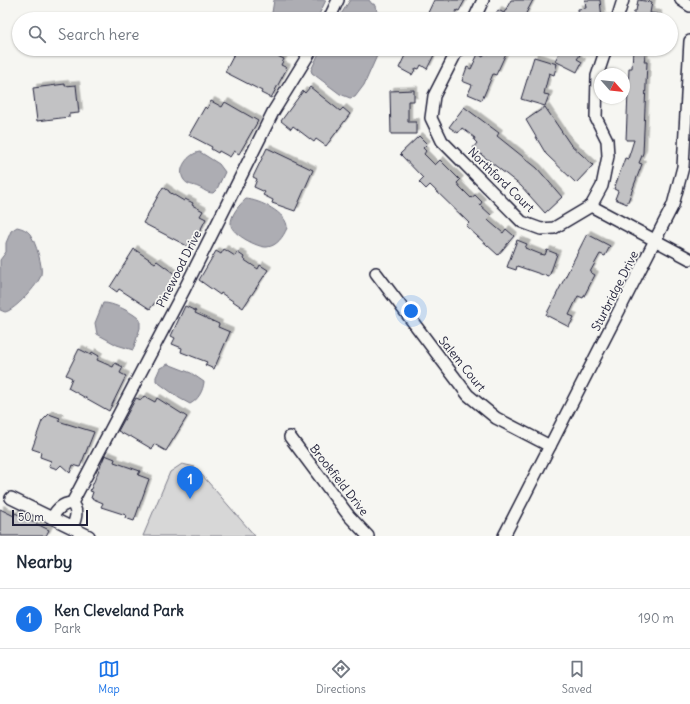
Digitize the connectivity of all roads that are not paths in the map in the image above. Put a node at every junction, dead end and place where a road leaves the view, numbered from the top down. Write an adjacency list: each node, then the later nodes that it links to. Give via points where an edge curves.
1 (338, 0): 6 (street)
2 (483, 0): 7 (street)
3 (623, 0): 8 (street)
4 (681, 0): 5 (street)
5 (690, 6)
6 (332, 12)
7 (477, 12)
8 (619, 12)
9 (690, 41): 14 (street, Sturbridge Drive, via 683,167 673,205)
10 (308, 56): 20 (street, Pinewood Drive, via 273,112 184,290)
11 (454, 56): 13 (street, Northford Court, via 434,96 431,118 442,141 522,222 541,229 554,228)
12 (604, 56): 13 (street, via 597,76 596,118 606,140 608,156 602,186)
13 (591, 206): 14 (street)
14 (655, 241): 15 (street); 18 (street, Sturbridge Drive)
15 (690, 259)
16 (376, 273): 18 (street, Salem Court, via 468,395 496,418)
17 (290, 437): 24 (street, Brookfield Drive, via 349,516)
18 (550, 446): 25 (street, Sturbridge Drive)
19 (11, 498): 21 (street)
20 (72, 504): 21 (street, via 63,504); 22 (street, via 76,513)
21 (52, 518): 22 (street)
22 (72, 527): 23 (street)
23 (89, 536)
24 (368, 536)
25 (504, 536)

